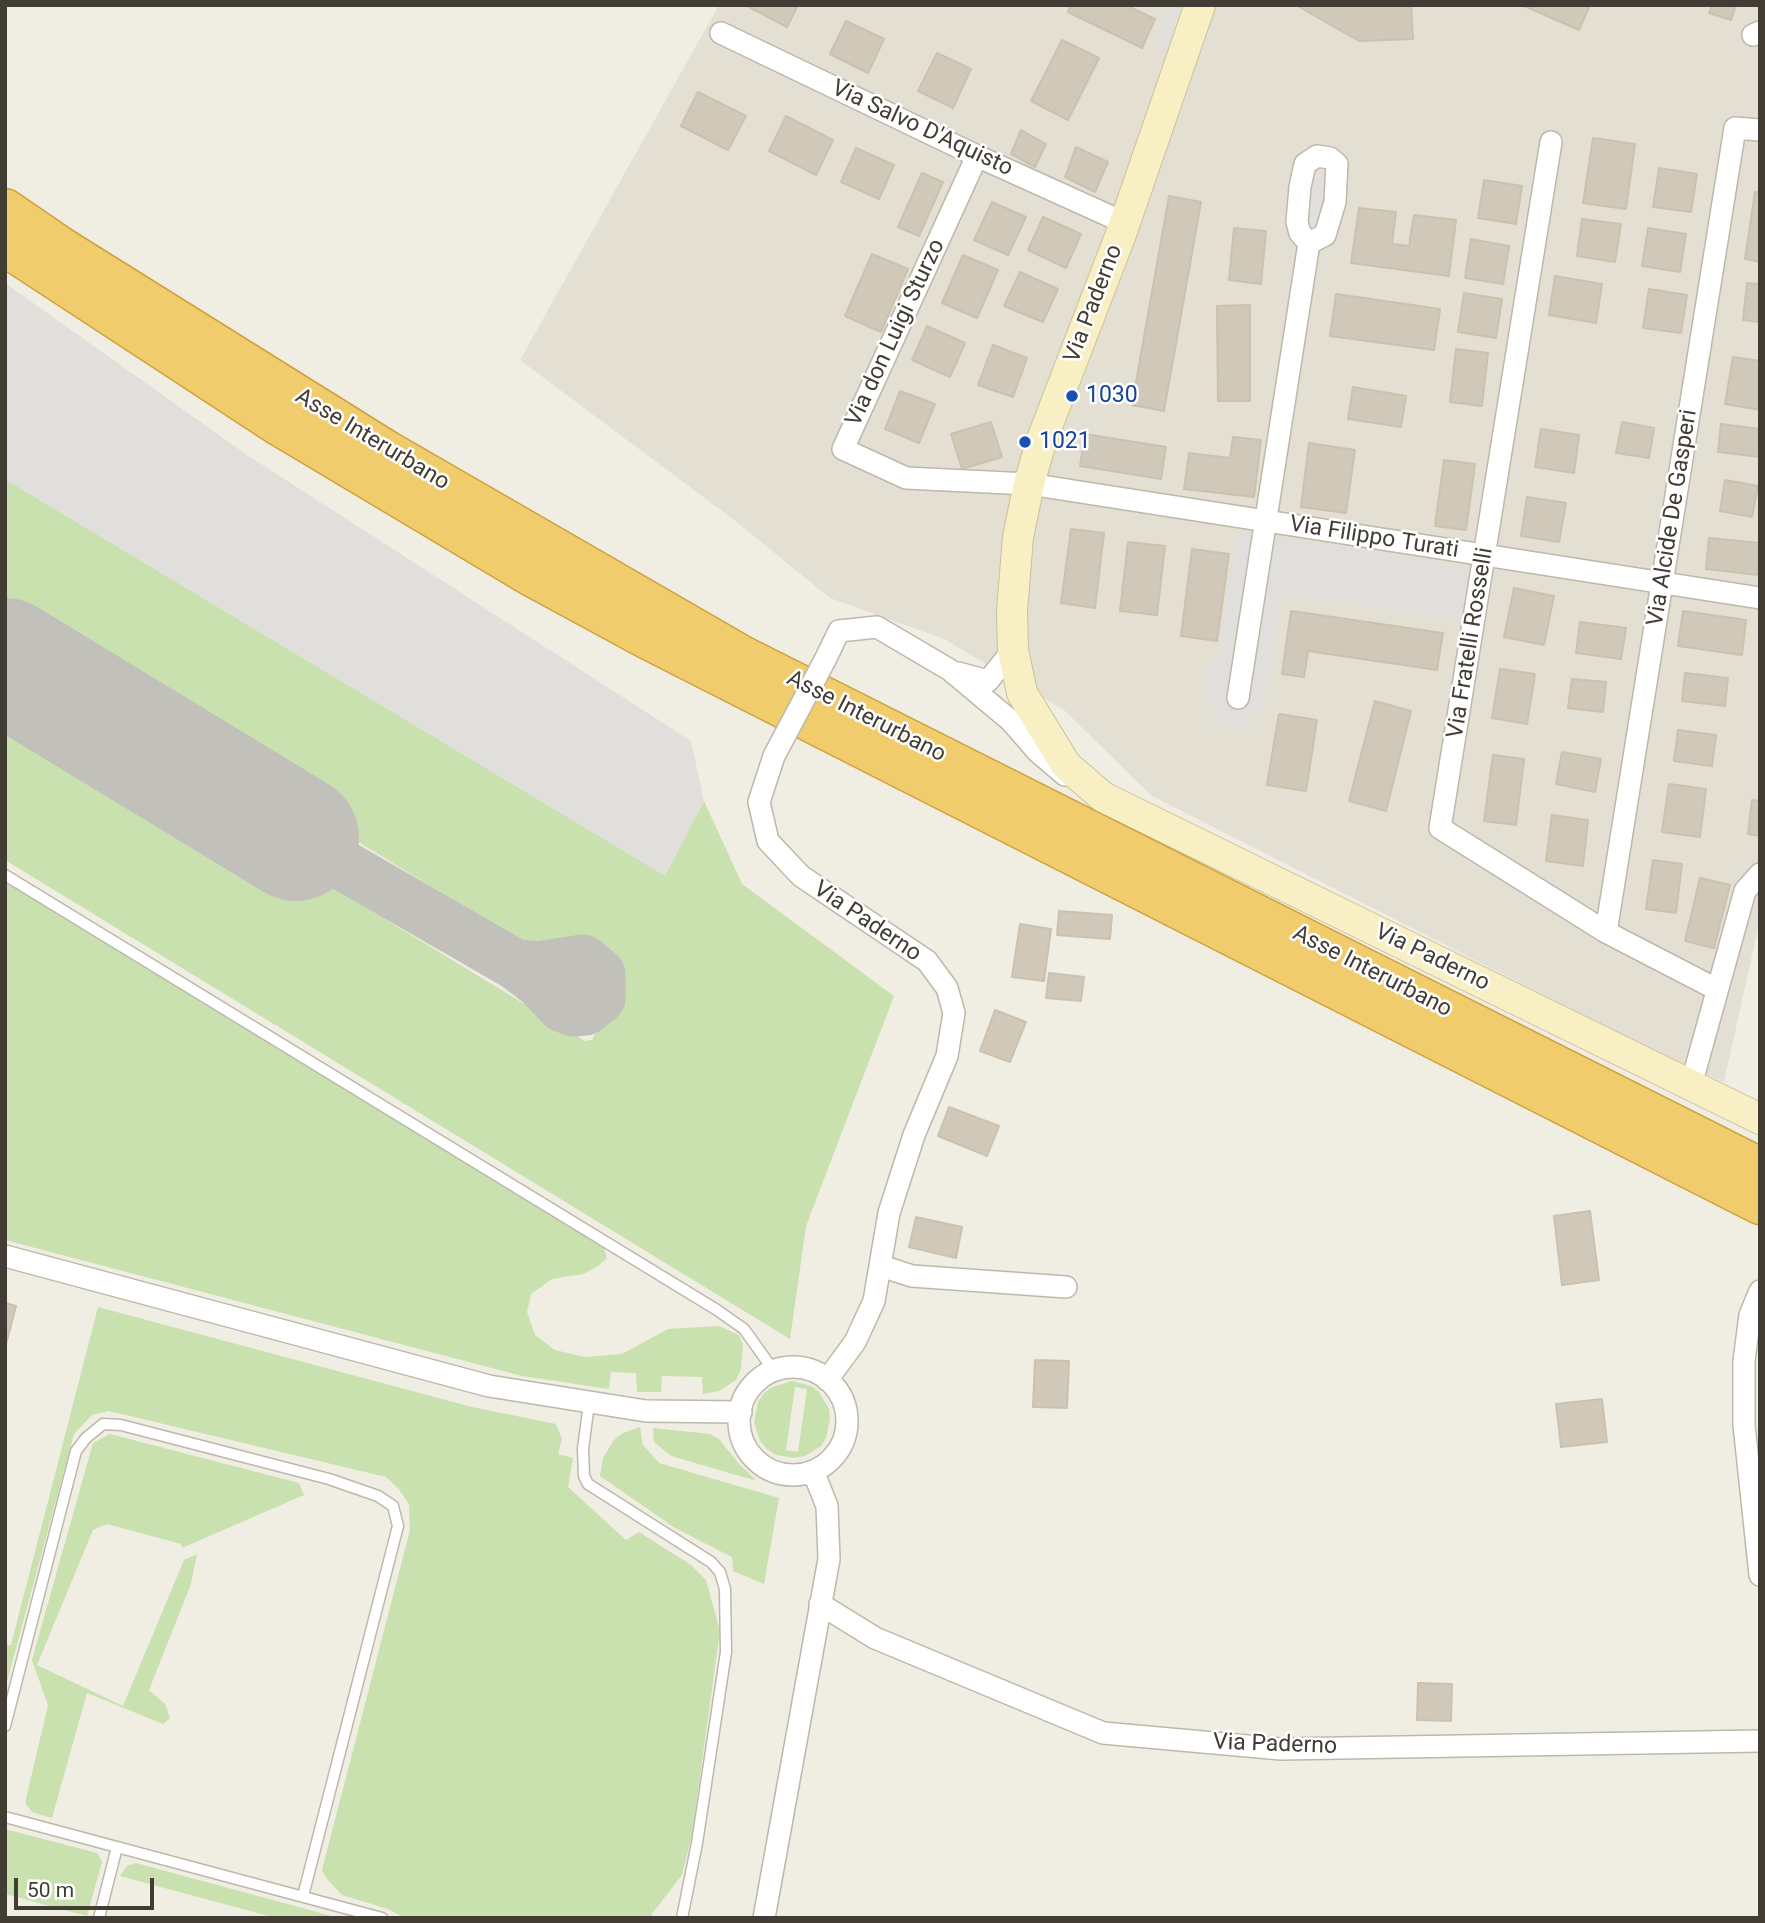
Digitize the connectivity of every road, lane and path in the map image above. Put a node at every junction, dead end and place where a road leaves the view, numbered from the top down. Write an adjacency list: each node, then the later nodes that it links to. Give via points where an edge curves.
1 (1200, 5): 7 (street, Via Paderno)
2 (721, 33): 5 (street, Via Salvo D'Aquisto)
3 (1760, 130): 13 (street, Via Alcide De Gasperi, via 1735,128)
4 (1551, 142): 12 (street, Via Fratelli Rosselli)
5 (977, 156): 7 (street, Via Salvo D'Aquisto); 10 (street, Via don Luigi Sturzo, via 843,449 906,478)
6 (5, 208): 27 (highway, Asse Interurbano, via 387,450 742,655)
7 (1125, 223): 10 (street, Via Paderno)
8 (1309, 243): 11 (street)
9 (5, 247): 28 (highway, Asse Interurbano, via 280,427 528,575)
10 (1029, 484): 11 (street, Via Filippo Turati); 15 (street, Via Paderno, via 1013,573)
11 (1266, 522): 12 (street, Via Filippo Turati); 19 (street)
12 (1486, 555): 13 (street, Via Filippo Turati); 23 (street, Via Fratelli Rosselli, via 1440,828)
13 (1663, 583): 14 (street, Via Filippo Turati); 23 (street, Via Alcide De Gasperi)
14 (1760, 597)
15 (1013, 650): 17 (street); 18 (street, Via Paderno)
16 (950, 670): 17 (street, Via Paderno); 20 (street, Via Paderno); 30 (street, Via Paderno, bridge, via 877,627 839,631 774,756 759,802 768,841 801,876 927,961 947,988 954,1013 947,1056 914,1135 890,1213)
17 (988, 681): 18 (street, Via Paderno)
18 (1022, 693): 20 (street, Via Paderno)
19 (1238, 698)
20 (1025, 720): 25 (street, Via Paderno, via 1103,797)
21 (1760, 874): 24 (street, via 1745,891)
22 (5, 875): 33 (lane, via 717,1310 744,1329)
23 (1606, 932): 24 (street, Via Fratelli Rosselli)
24 (1716, 989): 25 (street)
25 (1691, 1085): 26 (street, Via Paderno)
26 (1760, 1119)
27 (1760, 1167)
28 (1760, 1205)
29 (5, 1256): 35 (street, via 489,1386)
30 (881, 1266): 31 (street, via 912,1276); 34 (street, Via Paderno, via 874,1301)
31 (1066, 1287)
32 (1760, 1291): 38 (street, via 1750,1315 1744,1362 1744,1424)
33 (774, 1371): 34 (street, via 802,1368); 36 (street, via 753,1385)
34 (827, 1380): 37 (street, via 842,1397 847,1429 832,1459)
35 (589, 1403): 36 (street, via 646,1411); 47 (lane, via 583,1449 588,1484 711,1562 725,1589 726,1652)
36 (741, 1412): 37 (street, via 745,1445 764,1466 785,1474)
37 (813, 1471): 39 (street, via 827,1506 829,1535)
38 (1760, 1575)
39 (820, 1604): 41 (street, Via Paderno, via 875,1638 1103,1733 1281,1749); 48 (street)
40 (5, 1726): 44 (lane, via 76,1451 103,1424 121,1424 378,1496 393,1506 398,1526)
41 (1760, 1741)
42 (5, 1817): 43 (lane)
43 (117, 1847): 44 (lane); 45 (lane)
44 (303, 1896): 46 (lane)
45 (99, 1918)
46 (382, 1918)
47 (682, 1918)
48 (764, 1918)

